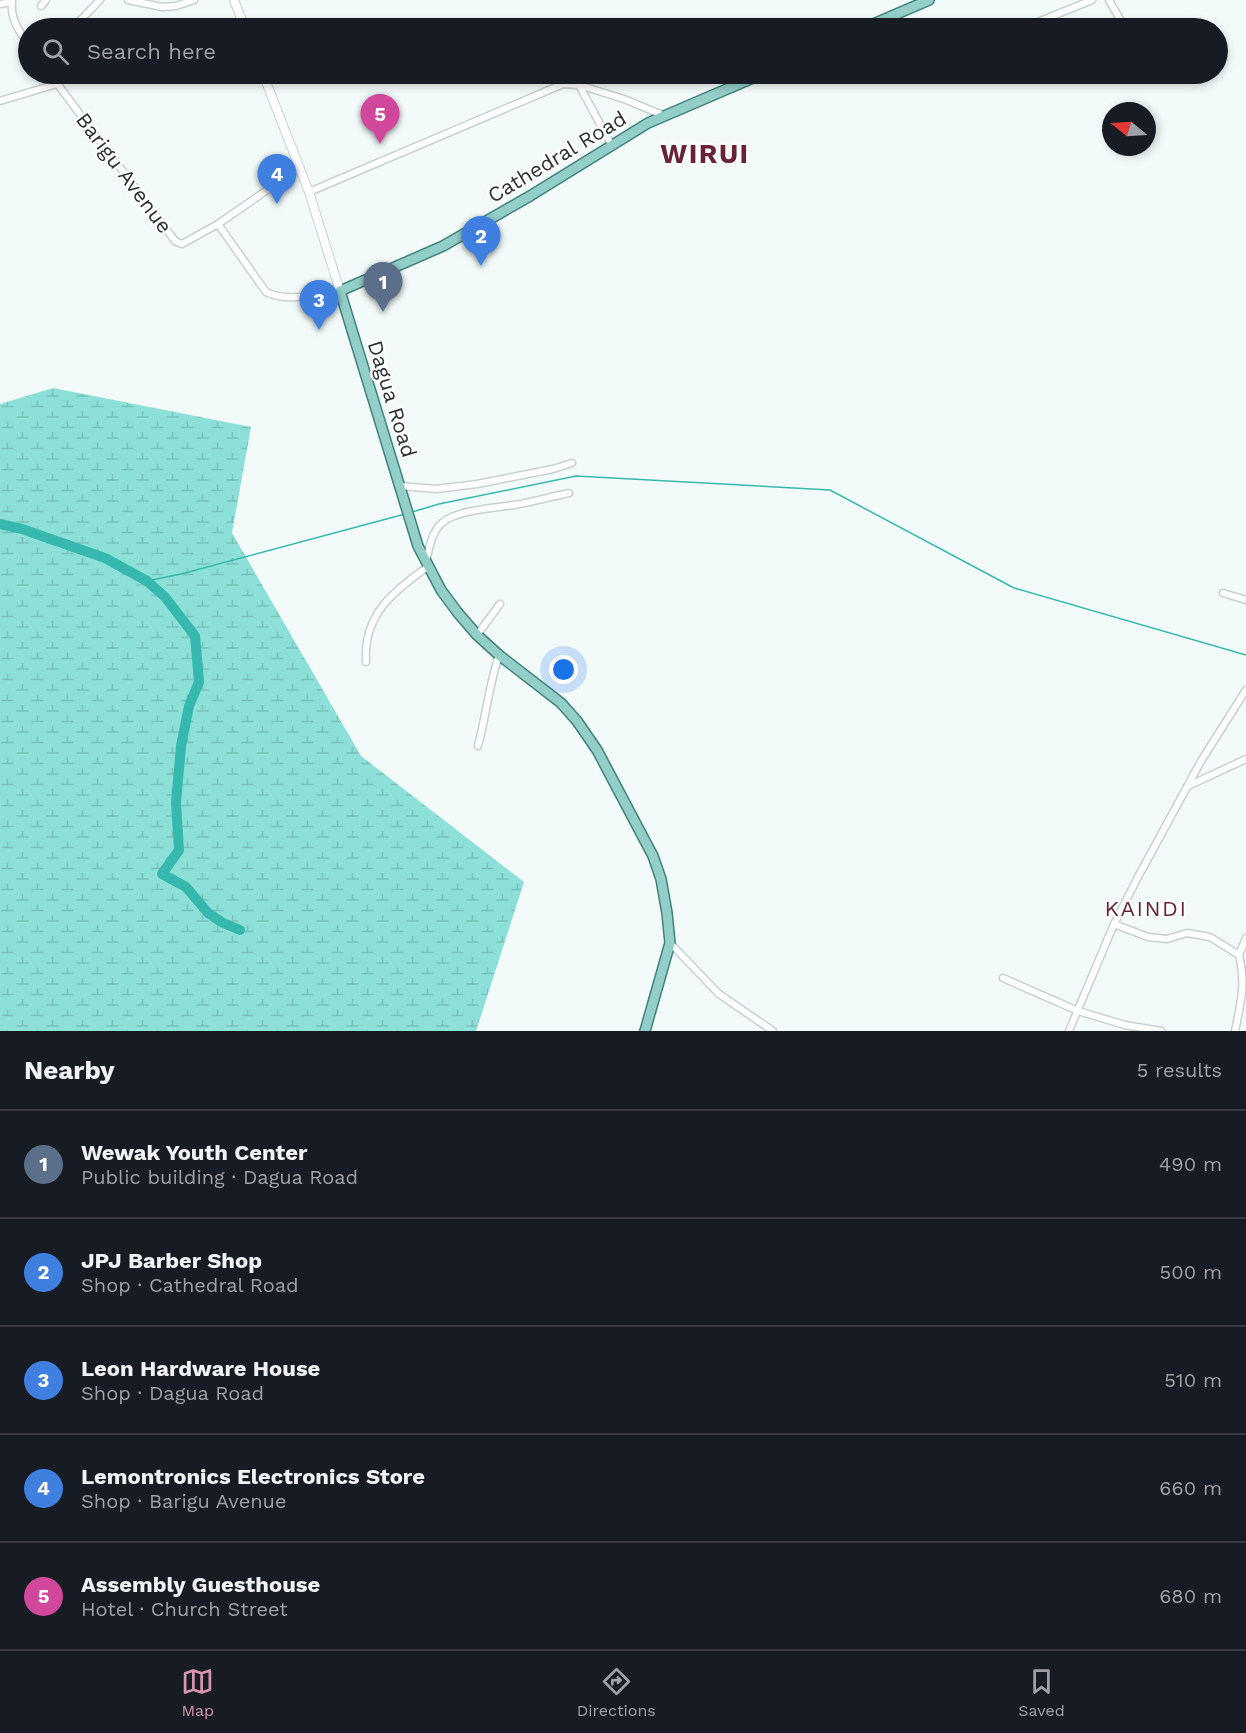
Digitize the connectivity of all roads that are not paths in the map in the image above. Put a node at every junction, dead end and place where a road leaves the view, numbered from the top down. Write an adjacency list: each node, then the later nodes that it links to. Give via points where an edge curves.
1 (100, 0): 10 (street)
2 (128, 0): 3 (street, via 162,7)
3 (194, 0)
4 (234, 0): 11 (street)
5 (929, 0): 12 (main road)
6 (1092, 0): 13 (street)
7 (1109, 0): 14 (street)
8 (11, 1): 9 (street); 15 (street)
9 (0, 4)
10 (83, 18)
11 (241, 18)
12 (887, 18)
13 (1048, 18)
14 (1119, 18)
15 (18, 30)
16 (57, 84): 20 (street); 25 (street, Barigu Avenue, via 175,241 182,244)
17 (266, 84): 23 (street, Dagua Road)
18 (739, 84): 21 (main road, Cathedral Road)
19 (579, 85): 21 (street); 22 (street); 24 (street, via 563,84)
20 (0, 101)
21 (665, 116): 22 (main road, Cathedral Road)
22 (612, 146): 26 (main road, Cathedral Road, via 442,246)
23 (299, 168): 24 (street, Dagua Road); 25 (street, Barigu Avenue)
24 (309, 192): 26 (street, Dagua Road)
25 (218, 224): 26 (street, via 266,292 275,297)
26 (340, 291): 28 (main road, Dagua Road)
27 (572, 463): 28 (street, via 477,484 436,489)
28 (400, 486): 30 (main road, Dagua Road)
29 (569, 493): 30 (street, via 474,510 446,519 439,524 431,542)
30 (427, 564): 34 (main road, Dagua Road, via 441,590); 36 (street, via 384,602 373,620)
31 (1223, 593): 32 (street)
32 (1246, 600)
33 (500, 604): 34 (street)
34 (477, 635): 35 (main road, Dagua Road)
35 (499, 655): 38 (street); 43 (main road, Dagua Road, via 561,703 597,750 656,864)
36 (366, 662)
37 (1246, 690): 40 (street)
38 (478, 746)
39 (1246, 759): 40 (street)
40 (1188, 786): 41 (street)
41 (1114, 924): 44 (street, via 1148,937 1167,939 1187,933 1210,937); 47 (street)
42 (1246, 938): 44 (street)
43 (670, 943): 48 (main road); 49 (street, via 719,994)
44 (1239, 955): 45 (street); 52 (street, via 1245,986)
45 (1246, 958)
46 (1003, 978): 47 (street)
47 (1078, 1011): 50 (street); 51 (street)
48 (645, 1031)
49 (772, 1031)
50 (1069, 1031)
51 (1161, 1031)
52 (1235, 1031)

